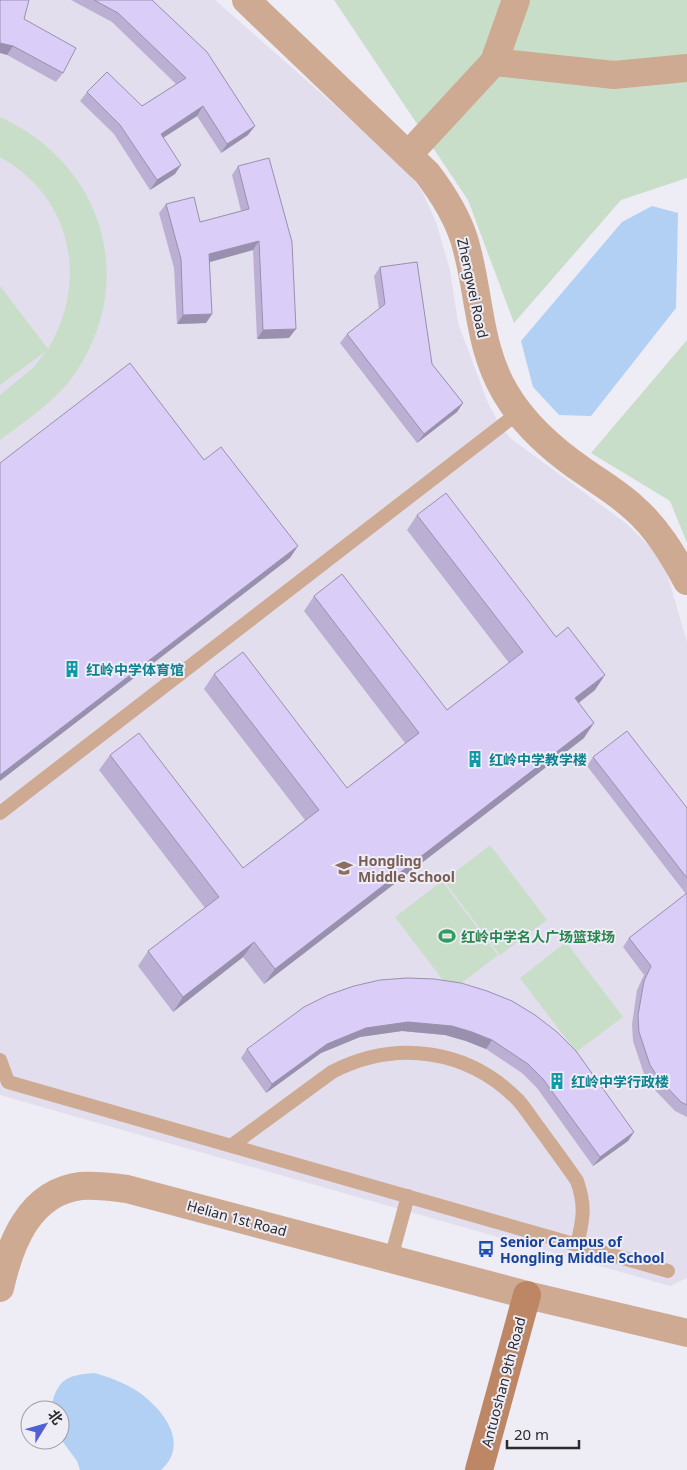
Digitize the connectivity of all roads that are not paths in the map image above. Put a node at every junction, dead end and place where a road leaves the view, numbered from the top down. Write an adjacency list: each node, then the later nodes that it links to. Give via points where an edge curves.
1 (246, 0): 5 (street, Zhengwei Road)
2 (516, 0): 3 (street)
3 (494, 62): 4 (street, via 614,74); 5 (street)
4 (687, 68)
5 (408, 155): 6 (street, Zhengwei Road, via 443,193 455,216 464,240 486,347 494,370)
6 (518, 413): 7 (street, Zhengwei Road, via 560,454 636,509 657,532); 8 (lane)
7 (687, 581)
8 (0, 812)
9 (0, 1060): 10 (lane, via 8,1082)
10 (230, 1146): 11 (lane); 12 (lane, via 332,1072 348,1064 403,1052 459,1061 492,1079 520,1102 577,1181 584,1206)
11 (408, 1196): 12 (lane); 13 (lane)
12 (577, 1245): 14 (lane)
13 (391, 1258): 15 (street, Helian 1st Road, via 127,1189 80,1186 58,1192 40,1203 27,1218 16,1237); 16 (street, Helian 1st Road)
14 (668, 1271)
15 (0, 1288)
16 (526, 1295): 17 (street, Helian 1st Road); 18 (street, Antuoshan 9th Road)
17 (687, 1333)
18 (479, 1470)

